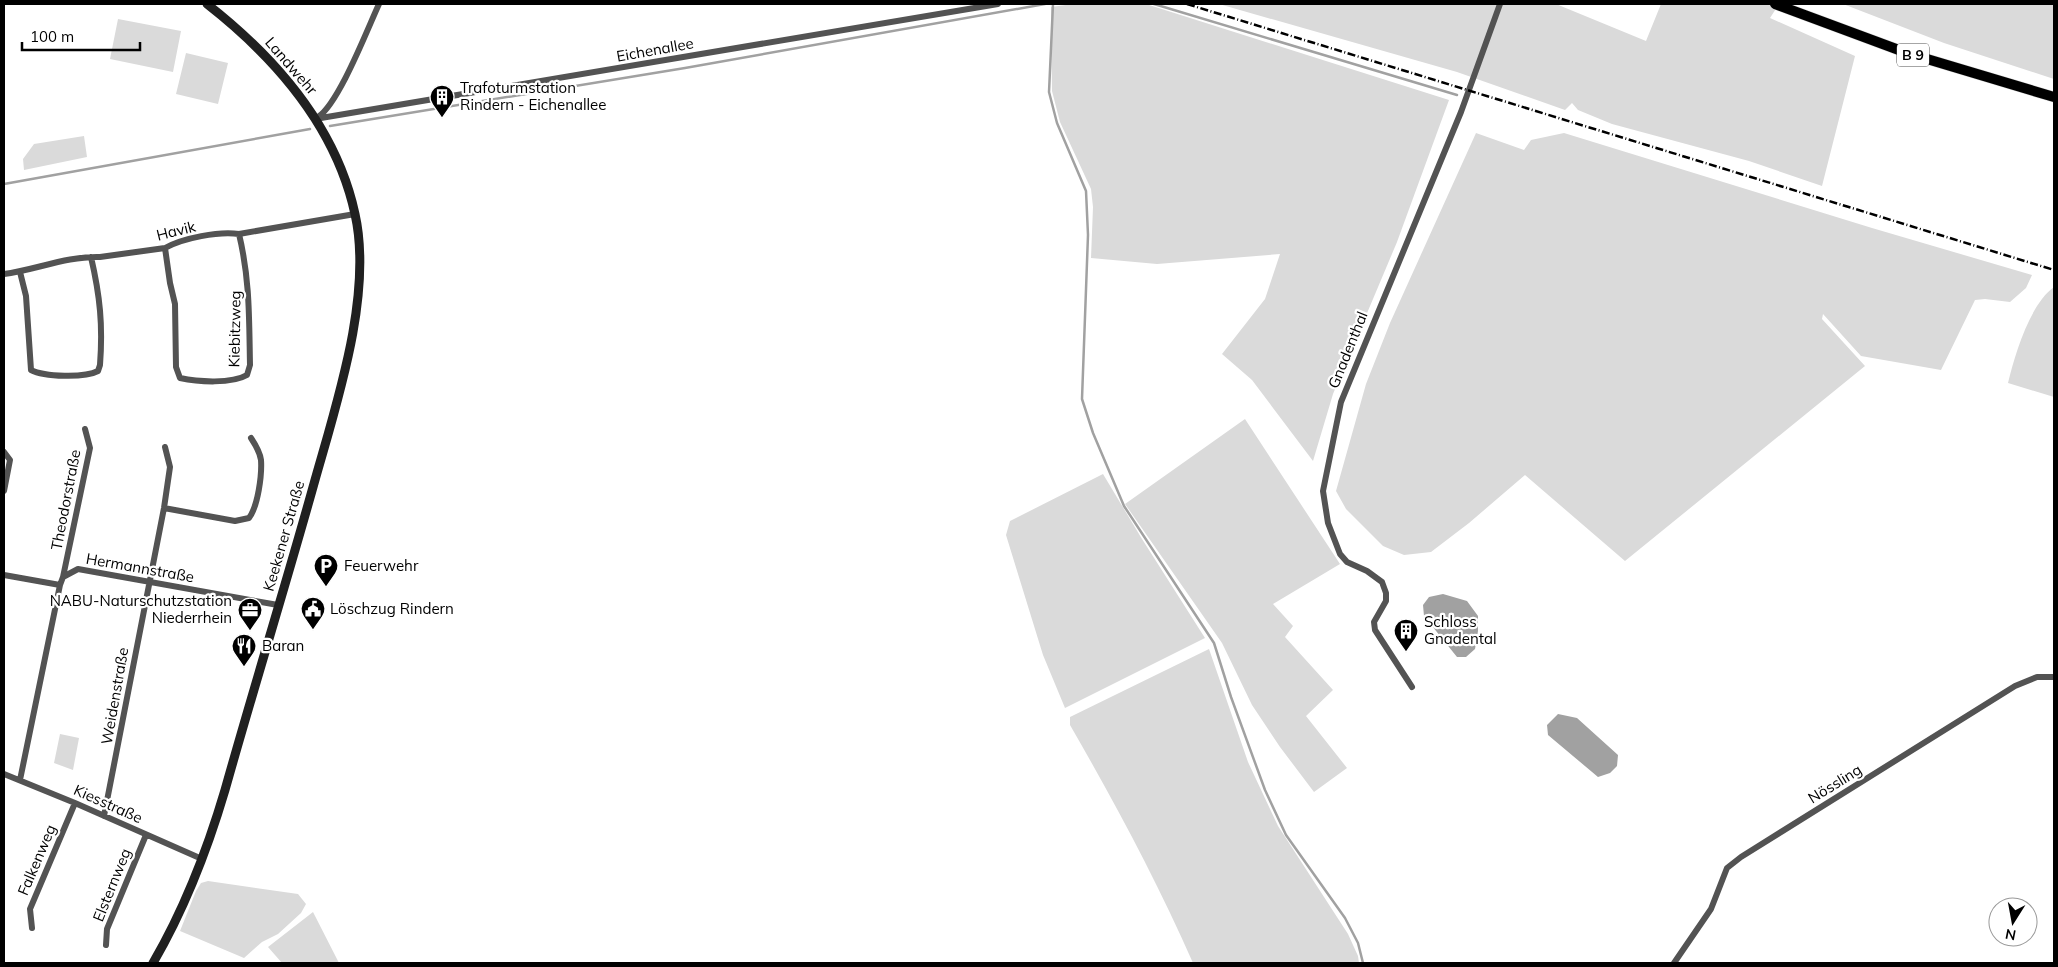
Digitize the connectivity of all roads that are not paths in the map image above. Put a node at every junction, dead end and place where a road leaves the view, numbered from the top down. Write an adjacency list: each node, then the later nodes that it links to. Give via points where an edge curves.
1 (207, 4): 7 (main road, Landwehr, via 260,49)
2 (380, 4): 7 (street, via 337,95 326,112)
3 (998, 4): 7 (street, Eichenallee)
4 (1500, 4): 27 (street, Gnadenthal, via 1461,112 1341,402 1323,491 1328,523 1340,554 1382,582 1386,601 1374,622 1375,630)
5 (1775, 4): 6 (main road, B 9, via 1907,53)
6 (2054, 97)
7 (315, 119): 8 (main road, Landwehr)
8 (339, 161): 9 (main road, Keekener Straße)
9 (355, 214): 10 (street, Havik); 25 (main road, Keekener Straße, via 358,285 348,358)
10 (240, 234): 11 (street, Havik, via 228,232 174,242); 11 (street, Kiebitzweg, via 249,293 250,365 248,374 239,380 194,381 180,378 176,367 175,304)
11 (165, 248): 12 (street, Havik)
12 (91, 257): 13 (street, Havik, via 39,265); 13 (street, via 102,322 100,365 93,373 65,375 31,370 26,296)
13 (20, 272): 14 (street, Havik)
14 (4, 274)
15 (85, 429): 22 (street, Theodorstraße, via 90,448)
16 (251, 438): 20 (street, via 261,458 261,467 255,506 249,518 235,521)
17 (165, 447): 20 (street, Weidenstraße, via 170,467)
18 (4, 452): 19 (street, via 10,460)
19 (4, 491)
20 (164, 508): 23 (street, Weidenstraße)
21 (4, 575): 24 (street)
22 (63, 577): 23 (street, Hermannstraße, via 78,569); 24 (street)
23 (148, 581): 25 (street, Hermannstraße); 31 (street, Weidenstraße)
24 (60, 585): 29 (street)
25 (278, 605): 33 (main road, Keekener Straße)
26 (2054, 677): 37 (street, Nössling, via 2038,677 2015,686 1741,857 1727,868 1711,909)
27 (1412, 687)
28 (4, 774): 29 (street, Kiesstraße)
29 (20, 780): 30 (street, Kiesstraße)
30 (75, 802): 31 (street, Kiesstraße); 34 (street, Falkenweg, via 30,909)
31 (104, 816): 32 (street, Kiesstraße)
32 (146, 835): 33 (street, Kiesstraße); 35 (street, Elsternweg, via 107,929)
33 (202, 859): 36 (main road, Keekener Straße, via 183,909)
34 (32, 928)
35 (106, 945)
36 (154, 963)
37 (1674, 963)

